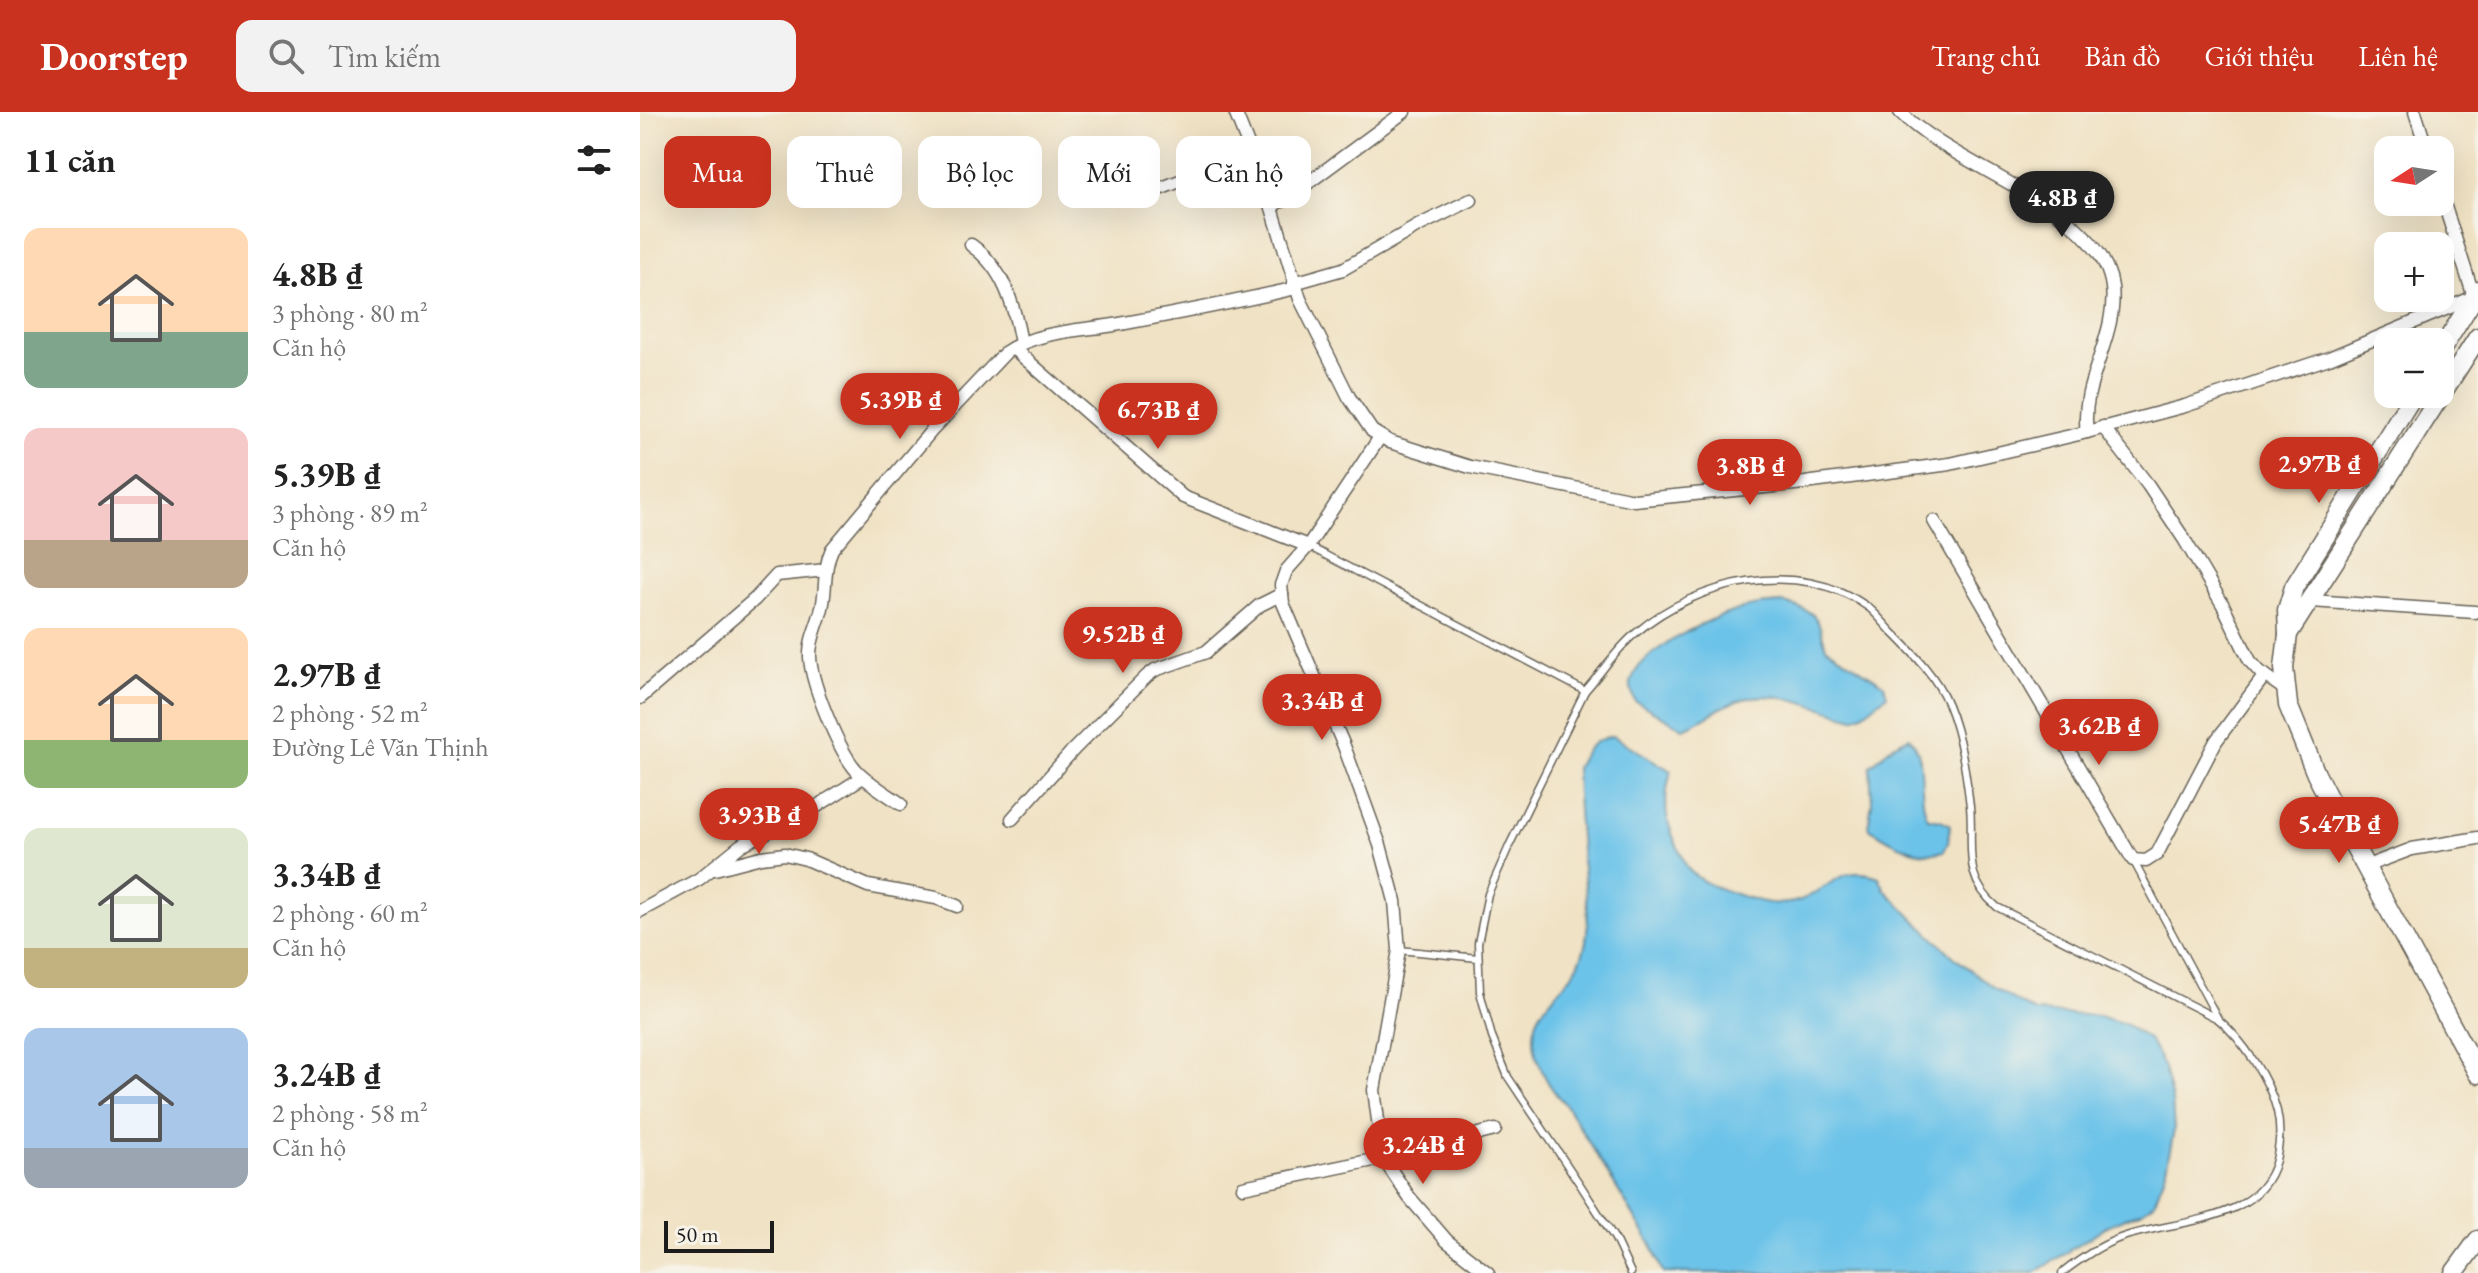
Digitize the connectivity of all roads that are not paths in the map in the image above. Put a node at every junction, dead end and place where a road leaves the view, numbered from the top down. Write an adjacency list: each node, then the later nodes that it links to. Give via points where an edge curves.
1 (1235, 112): 5 (street)
2 (1404, 112): 7 (street)
3 (1900, 112): 21 (street, via 1933,141 2052,208 2100,253 2111,282 2112,306 2086,412)
4 (2415, 112): 6 (street)
5 (1244, 136)
6 (2423, 136)
7 (1311, 181)
8 (1176, 182): 9 (street)
9 (1162, 188)
10 (1471, 200): 14 (street, via 1343,269)
11 (1272, 208): 14 (street)
12 (2449, 216): 15 (street)
13 (971, 245): 18 (street, via 986,255 1001,277 1015,309)
14 (1295, 286): 18 (street, via 1217,307); 22 (street, via 1349,397)
15 (2477, 296): 16 (main road); 20 (street, via 2329,358)
16 (2454, 331)
17 (2478, 337): 27 (main road)
18 (1017, 345): 24 (street, via 1183,497); 25 (street, via 933,429 832,549)
19 (2405, 408): 29 (main road, via 2294,587 2287,610)
20 (2103, 427): 21 (street); 30 (street, via 2184,539 2250,661)
21 (2087, 432): 22 (street, via 1950,464 1634,500 1470,467)
22 (1380, 437): 24 (street)
23 (1934, 521): 38 (street)
24 (1308, 546): 26 (street, via 1286,571); 32 (lane)
25 (826, 570): 33 (street, via 777,575); 34 (street, via 810,658 837,736)
26 (1282, 594): 36 (street, via 1260,605 1206,652 1147,676); 43 (street, via 1380,845 1395,901)
27 (2311, 601): 28 (street); 29 (main road)
28 (2475, 612)
29 (2288, 634): 31 (main road)
30 (2265, 675): 31 (street); 38 (street, via 2216,741 2157,854 2146,861)
31 (2286, 690): 39 (main road, via 2316,774)
32 (1585, 691): 44 (lane, via 1488,894); 45 (lane, via 1634,633 1701,592 1759,580 1801,580 1868,607 1921,662 1948,704 1963,760 1971,865 1983,895 1997,907)
33 (640, 698)
34 (863, 777): 35 (street); 40 (street, via 741,845)
35 (901, 804)
36 (1012, 819)
37 (2478, 838): 39 (street, via 2412,849)
38 (2133, 860): 45 (lane)
39 (2364, 867): 46 (main road)
40 (709, 871): 41 (street, via 785,854 868,886); 42 (street)
41 (957, 906)
42 (640, 911)
43 (1399, 950): 44 (lane); 48 (street, via 1374,1090)
44 (1478, 958): 52 (lane, via 1480,992 1508,1077 1615,1239)
45 (2218, 1019): 53 (lane, via 2251,1056 2275,1105 2280,1144 2263,1186 2225,1212 2118,1239)
46 (2478, 1074)
47 (1495, 1130): 48 (street)
48 (1383, 1158): 49 (street); 51 (street, via 1447,1241)
49 (1243, 1187)
50 (2478, 1240): 54 (main road)
51 (1488, 1273)
52 (1631, 1273)
53 (2062, 1273)
54 (2454, 1273)

